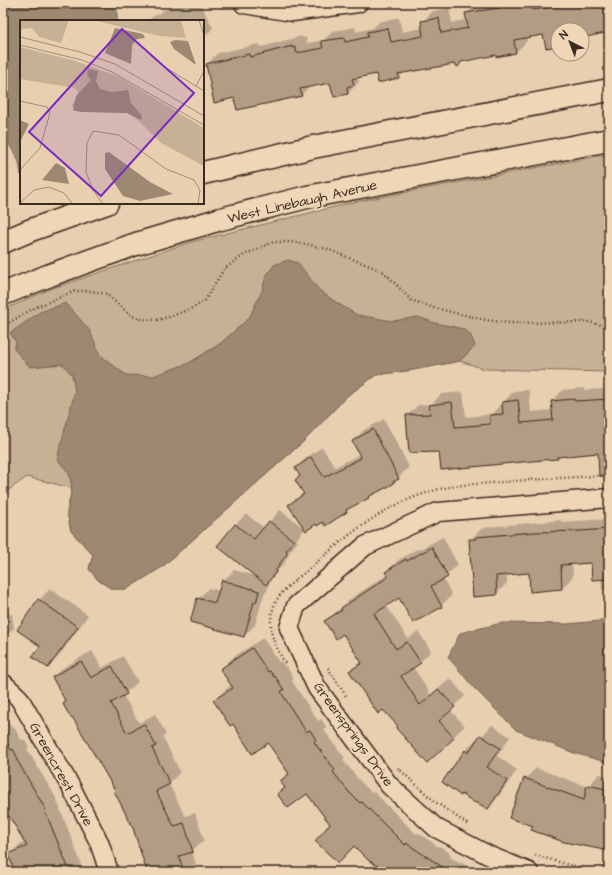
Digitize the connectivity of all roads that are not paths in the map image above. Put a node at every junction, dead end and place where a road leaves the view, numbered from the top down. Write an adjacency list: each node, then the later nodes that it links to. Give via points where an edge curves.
1 (358, 3): 2 (street, via 292,12)
2 (244, 4)
3 (609, 90): 5 (main road, via 313,147)
4 (609, 140): 8 (main road, West Linebaugh Avenue, via 307,197 136,244)
5 (204, 173)
6 (104, 204): 7 (main road)
7 (3, 242)
8 (3, 294)
9 (609, 498): 12 (street, Greensprings Drive, via 438,512 365,546 296,606 289,628 317,688 389,785 436,828 490,856)
10 (3, 683): 11 (street, Greencrest Drive, via 19,698 71,787 99,842)
11 (109, 872)
12 (529, 872)

